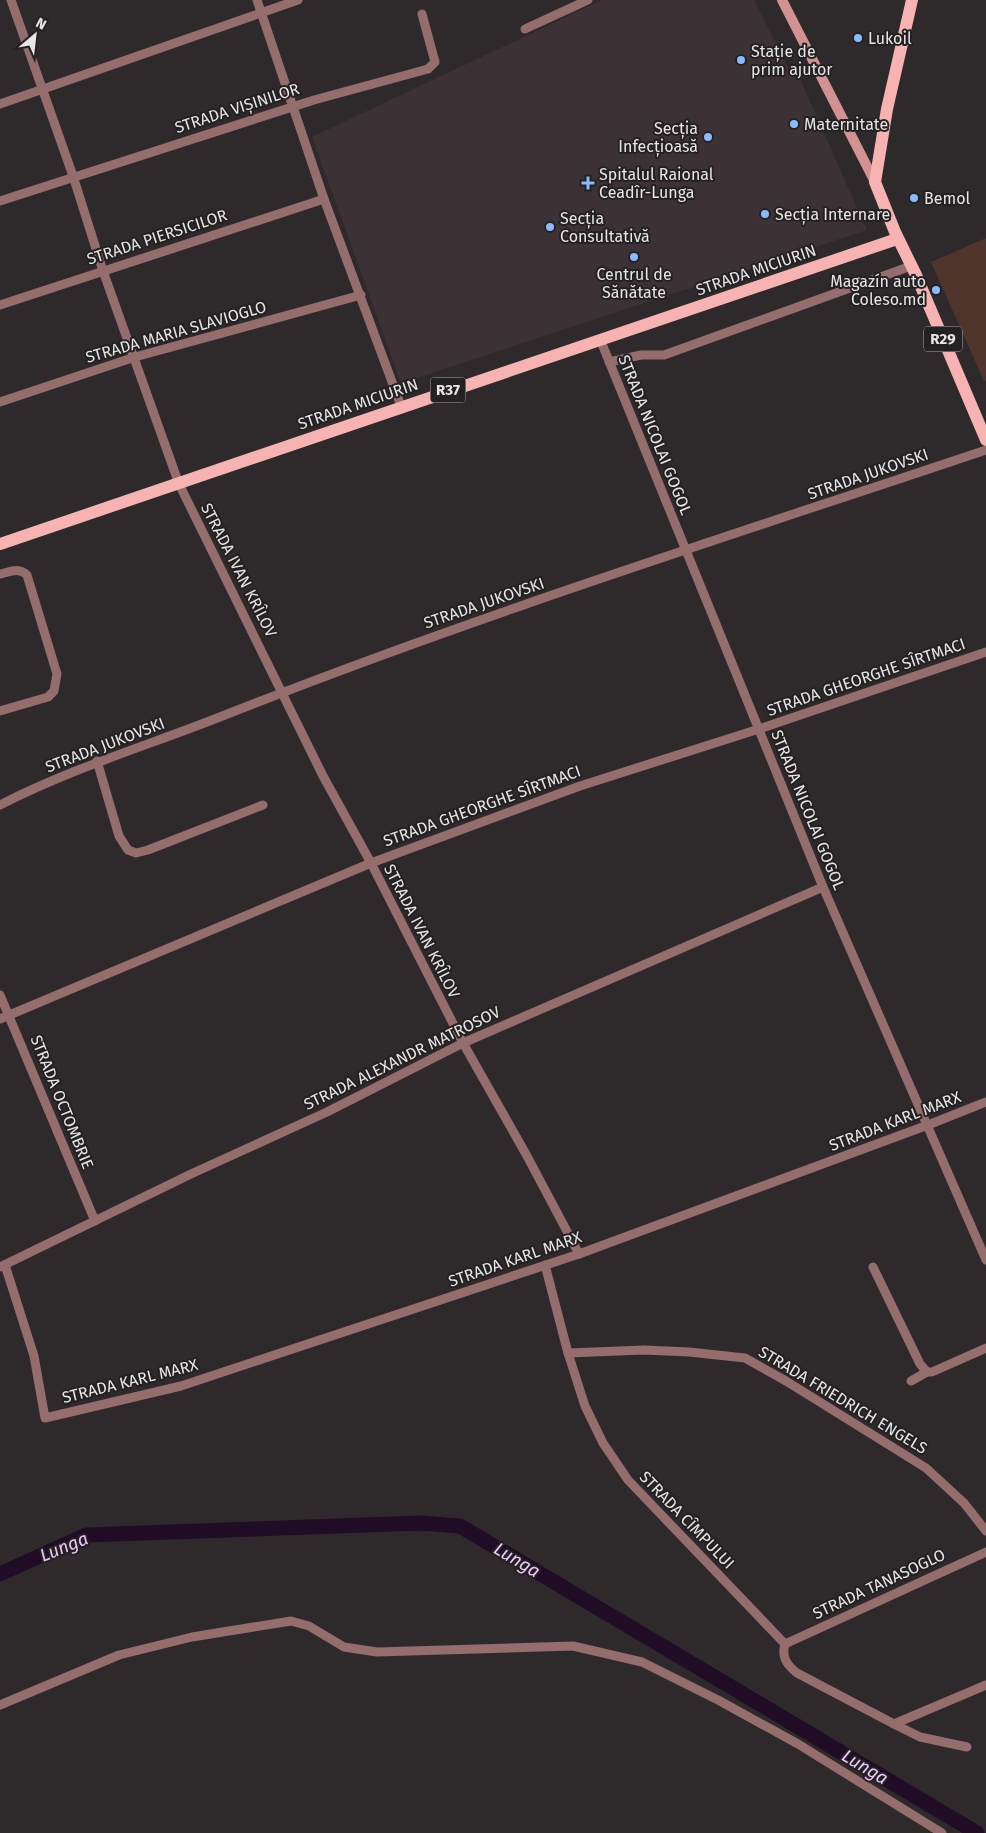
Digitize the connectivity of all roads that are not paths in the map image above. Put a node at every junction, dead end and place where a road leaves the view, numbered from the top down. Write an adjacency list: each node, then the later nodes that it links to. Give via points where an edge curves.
1 (12, 0): 10 (street, STRADA IVAN KRÎLOV)
2 (257, 0): 7 (street)
3 (298, 0): 7 (street)
4 (588, 0): 9 (street)
5 (782, 0): 14 (main road)
6 (912, 0): 14 (main road, via 887,109)
7 (260, 12): 10 (street); 12 (street)
8 (422, 14): 12 (street, STRADA VIȘINILOR, via 433,66)
9 (525, 29)
10 (43, 90): 11 (street); 13 (street, STRADA IVAN KRÎLOV)
11 (0, 104)
12 (294, 107): 13 (street, STRADA VIȘINILOR); 15 (street)
13 (73, 176): 16 (street, STRADA VIȘINILOR); 19 (street, STRADA IVAN KRÎLOV)
14 (875, 182): 17 (main road, R29)
15 (324, 198): 19 (street, STRADA PIERSICILOR); 20 (street)
16 (0, 201)
17 (897, 239): 18 (main road, R29); 22 (main road, STRADA MICIURIN / R37)
18 (911, 266): 24 (street, via 664,355 641,355); 27 (main road, R29)
19 (103, 271): 21 (street, STRADA PIERSICILOR); 23 (street, STRADA IVAN KRÎLOV)
20 (361, 295): 23 (street, STRADA MARIA SLAVIOGLO); 26 (street)
21 (0, 305)
22 (600, 339): 24 (street, STRADA NICOLAI GOGOL); 26 (main road, STRADA MICIURIN / R37)
23 (135, 357): 25 (street, STRADA MARIA SLAVIOGLO); 29 (street, STRADA IVAN KRÎLOV)
24 (609, 362): 31 (street, STRADA NICOLAI GOGOL)
25 (0, 402)
26 (401, 406): 29 (main road, STRADA MICIURIN / R37)
27 (986, 440)
28 (986, 450): 31 (street, STRADA JUKOVSKI)
29 (179, 484): 30 (main road, STRADA MICIURIN / R37); 34 (street, STRADA IVAN KRÎLOV)
30 (0, 544)
31 (686, 551): 34 (street, STRADA JUKOVSKI, via 489,616); 36 (street, STRADA NICOLAI GOGOL)
32 (0, 574): 35 (street, via 22,571 30,582 57,674 54,691 42,699)
33 (986, 652): 36 (street, STRADA GHEORGHE SÎRTMACI)
34 (283, 692): 37 (street, STRADA JUKOVSKI); 40 (street, STRADA IVAN KRÎLOV, via 323,776)
35 (0, 711)
36 (759, 729): 40 (street, STRADA GHEORGHE SÎRTMACI, via 580,786); 41 (street, STRADA NICOLAI GOGOL)
37 (97, 761): 38 (street, via 119,836 128,850 148,850); 39 (street, STRADA JUKOVSKI)
38 (263, 805)
39 (0, 806)
40 (371, 863): 43 (street, STRADA GHEORGHE SÎRTMACI); 45 (street, STRADA IVAN KRÎLOV)
41 (823, 887): 45 (street, STRADA ALEXANDR MATROSOV); 47 (street, STRADA NICOLAI GOGOL)
42 (0, 995): 43 (street, STRADA OCTOMBRIE)
43 (10, 1015): 44 (street, STRADA GHEORGHE SÎRTMACI); 48 (street, STRADA OCTOMBRIE)
44 (0, 1019)
45 (463, 1043): 48 (street, STRADA ALEXANDR MATROSOV, via 319,1116); 49 (street, STRADA IVAN KRÎLOV, via 528,1156)
46 (986, 1102): 47 (street, STRADA KARL MARX)
47 (928, 1125): 49 (street, STRADA KARL MARX); 50 (street, STRADA NICOLAI GOGOL)
48 (95, 1220): 52 (street, STRADA ALEXANDR MATROSOV)
49 (579, 1254): 51 (street, STRADA KARL MARX)
50 (986, 1260)
51 (545, 1265): 52 (street, STRADA KARL MARX, via 182,1386 45,1418 34,1356); 55 (street, STRADA CÎMPULUI)
52 (2, 1266)
53 (873, 1267): 56 (street, via 920,1364)
54 (986, 1348): 56 (street)
55 (568, 1353): 58 (street, STRADA FRIEDRICH ENGELS, via 644,1350 745,1358 926,1468 964,1502); 60 (street, STRADA CÎMPULUI, via 585,1406 603,1443 628,1480)
56 (927, 1372): 57 (street)
57 (911, 1381)
58 (986, 1531)
59 (986, 1552): 60 (street, STRADA TANASOGLO)
60 (785, 1644): 63 (street, via 786,1662 797,1673)
61 (986, 1685): 63 (street)
62 (0, 1705): 65 (street, via 119,1655 192,1637 291,1621 309,1626 344,1647 377,1652 573,1646 642,1662 718,1700 798,1744)
63 (894, 1724): 64 (street, via 920,1737)
64 (967, 1747)
65 (942, 1833)

